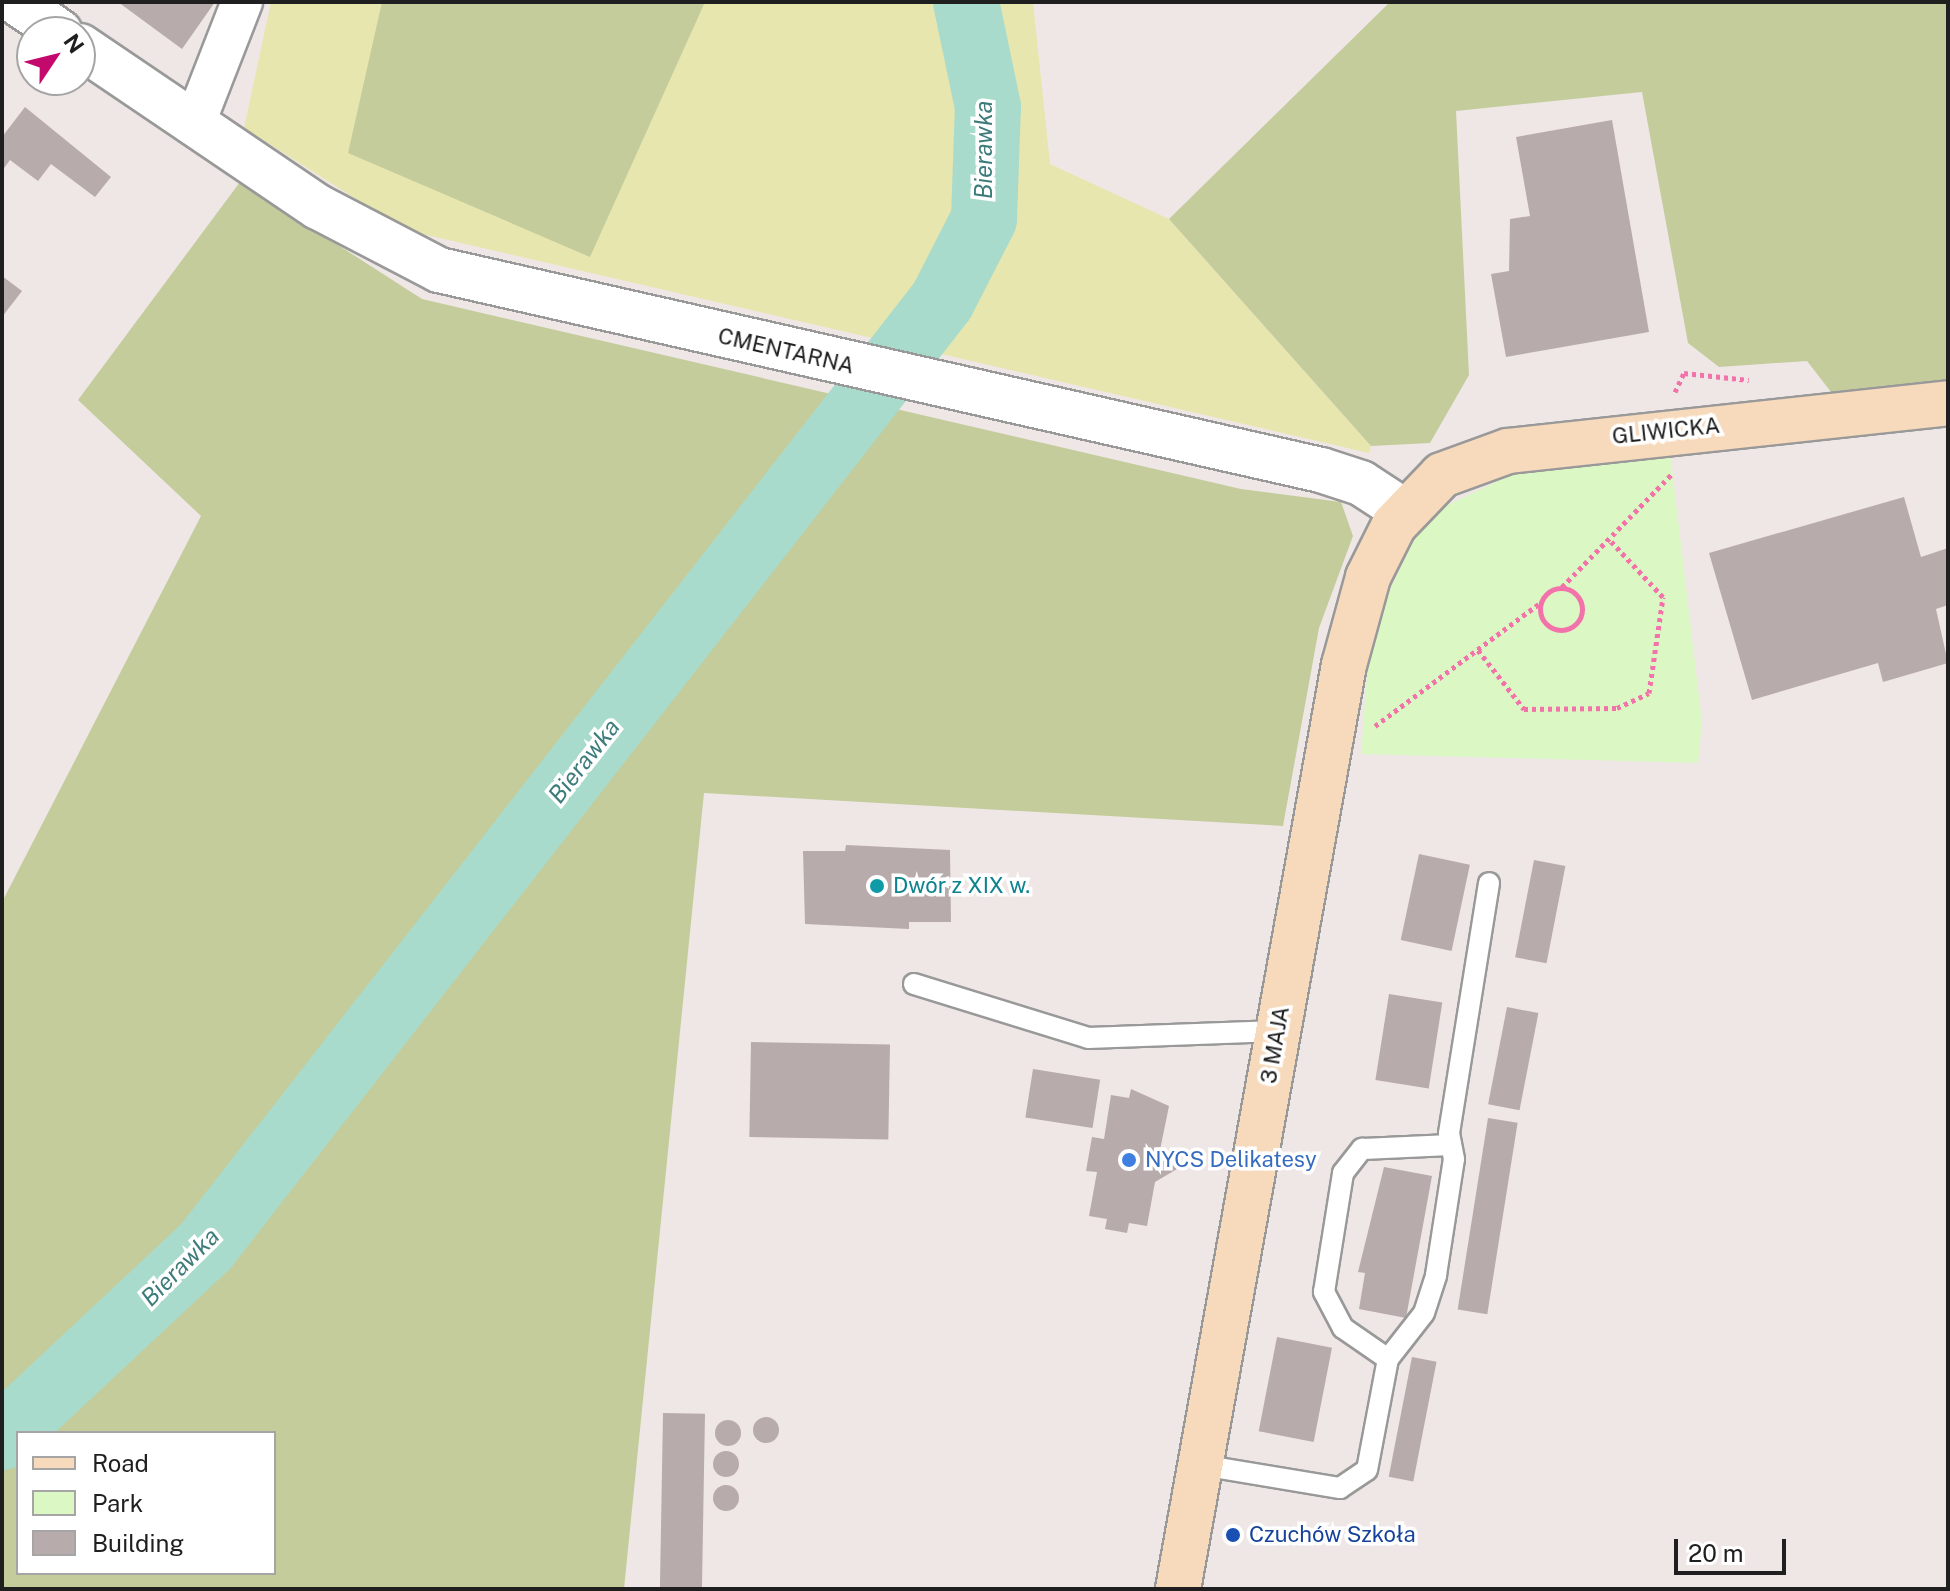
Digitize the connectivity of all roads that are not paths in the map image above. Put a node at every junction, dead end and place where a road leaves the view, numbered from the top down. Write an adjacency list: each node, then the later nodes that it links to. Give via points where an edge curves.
1 (16, 2): 3 (street)
2 (242, 2): 5 (street)
3 (37, 16)
4 (96, 57): 5 (street, CMENTARNA)
5 (194, 125): 7 (street, CMENTARNA, via 410,260 1344,476)
6 (1948, 403): 7 (main road, GLIWICKA, via 1508,451 1442,475)
7 (1404, 511): 10 (main road, 3 MAJA, via 1368,577 1344,665)
8 (1489, 883): 11 (lane)
9 (914, 984): 10 (lane, via 1088,1038)
10 (1278, 1031): 13 (main road, 3 MAJA)
11 (1451, 1145): 12 (lane, via 1436,1275 1424,1313); 12 (lane, via 1362,1149 1343,1173 1324,1292 1343,1328)
12 (1388, 1359): 13 (lane, via 1367,1470 1356,1483 1340,1488)
13 (1201, 1465): 14 (main road, 3 MAJA)
14 (1178, 1589)

